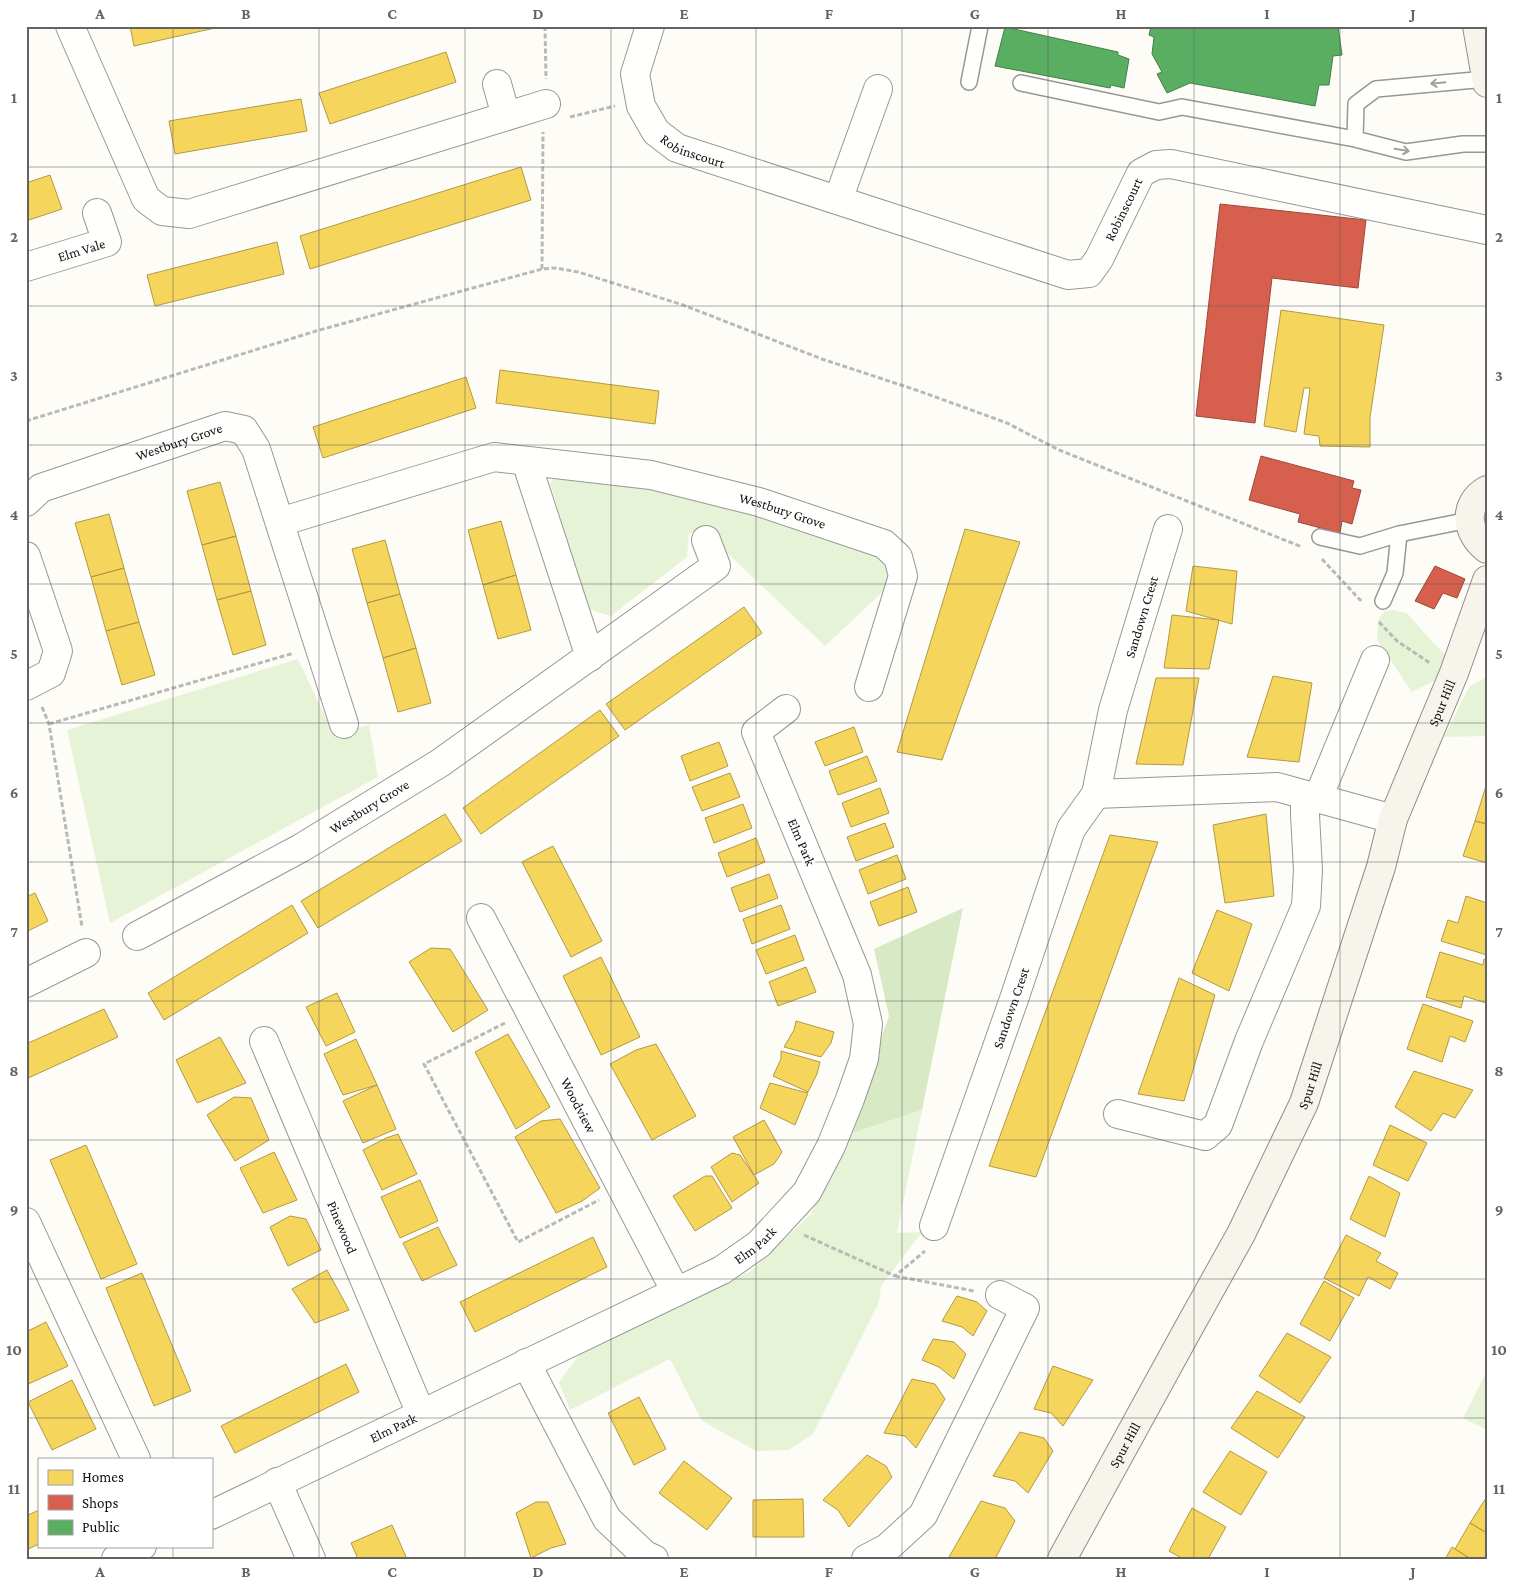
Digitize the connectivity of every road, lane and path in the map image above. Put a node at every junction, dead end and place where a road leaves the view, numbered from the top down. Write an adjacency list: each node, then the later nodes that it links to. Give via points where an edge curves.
1 (70, 26): 14 (street, via 146,199 162,211 190,214)
2 (545, 26): 13 (path)
3 (650, 26): 12 (street, Robinscourt, via 635,74)
4 (980, 26): 7 (lane)
5 (1477, 26): 6 (street)
6 (1486, 79): 9 (street); 16 (lane, one-way to 16, via 1376,89 1356,104)
7 (969, 82)
8 (1021, 83): 16 (lane, via 1159,112 1182,108)
9 (1487, 83)
10 (497, 84): 14 (street)
11 (878, 89): 18 (street)
12 (640, 99): 15 (path); 18 (street, Robinscourt, via 656,132 677,148)
13 (546, 104): 14 (street); 22 (path, via 543,123)
14 (506, 116)
15 (569, 117)
16 (1355, 139): 17 (lane, one-way to 17, via 1406,152)
17 (1487, 144)
18 (838, 200): 20 (street, Robinscourt, via 1068,276 1089,273 1141,173 1156,165 1171,164)
19 (98, 213): 21 (street, Elm Vale, via 107,242)
20 (1487, 230)
21 (26, 267)
22 (542, 269): 23 (path, via 316,331); 34 (path, via 578,272 683,305 822,359 1007,422 1059,450)
23 (26, 420)
24 (526, 461): 28 (street, Westbury Grove, via 494,457); 42 (street); 46 (street, Westbury Grove, via 650,475 759,502 884,544 898,558 902,576)
25 (1487, 490): 27 (street, via 1476,499)
26 (26, 502): 28 (street, Westbury Grove, via 41,488 224,426 244,430 256,449)
27 (1469, 520): 30 (lane); 33 (street, via 1477,541)
28 (280, 522): 41 (street, Westbury Grove)
29 (1168, 529): 50 (street, Sandown Crest, via 1113,710)
30 (1399, 534): 31 (lane, via 1360,546); 38 (lane, via 1395,573)
31 (1320, 537)
32 (706, 540): 42 (street, Westbury Grove, via 716,566)
33 (1487, 548)
34 (1307, 549)
35 (1316, 553): 39 (path)
36 (26, 556): 45 (street, via 58,651 51,674)
37 (1487, 580): 44 (street, Spur Hill)
38 (1384, 601)
39 (1366, 607)
40 (1378, 620): 44 (path, via 1397,641 1430,663)
41 (318, 645): 48 (path); 49 (street, Westbury Grove)
42 (590, 657): 54 (street, Westbury Grove, via 440,763 301,848)
43 (1375, 660): 51 (street)
44 (1454, 673): 52 (street, Spur Hill)
45 (29, 685): 48 (path)
46 (869, 687)
47 (786, 709): 62 (street, Elm Park, via 756,732 857,975 868,1024 864,1059 831,1146 807,1192)
48 (49, 724): 55 (path)
49 (344, 724)
50 (1096, 794): 51 (street, via 1277,787); 63 (street, Sandown Crest, via 1071,829)
51 (1312, 796): 52 (street); 59 (street, via 1304,815 1308,870 1306,906 1249,1041 1218,1125 1204,1136)
52 (1393, 820): 77 (street, Spur Hill, via 1381,867 1304,1102 1241,1234)
53 (482, 918): 57 (street, Woodview)
54 (137, 936)
55 (86, 953): 56 (street)
56 (26, 983)
57 (530, 1010): 60 (street, Woodview); 60 (path, via 424,1064 518,1242)
58 (264, 1041): 68 (street, Pinewood)
59 (1118, 1114)
60 (622, 1188): 65 (street, Woodview)
61 (26, 1222): 69 (street)
62 (779, 1223): 64 (path); 65 (street, Elm Park, via 760,1244 722,1270)
63 (934, 1226): 64 (path, via 939,1240)
64 (896, 1276): 66 (path)
65 (676, 1292): 67 (street, Elm Park)
66 (1000, 1295): 76 (street, via 1025,1308 924,1515 886,1548)
67 (526, 1364): 68 (street, Elm Park); 73 (street, via 607,1519)
68 (421, 1414): 70 (street, Elm Park)
69 (136, 1458)
70 (277, 1482): 71 (street, Elm Park); 75 (street)
71 (212, 1514)
72 (138, 1548): 74 (street)
73 (648, 1557)
74 (116, 1559)
75 (311, 1559)
76 (866, 1559)
77 (1062, 1559)

